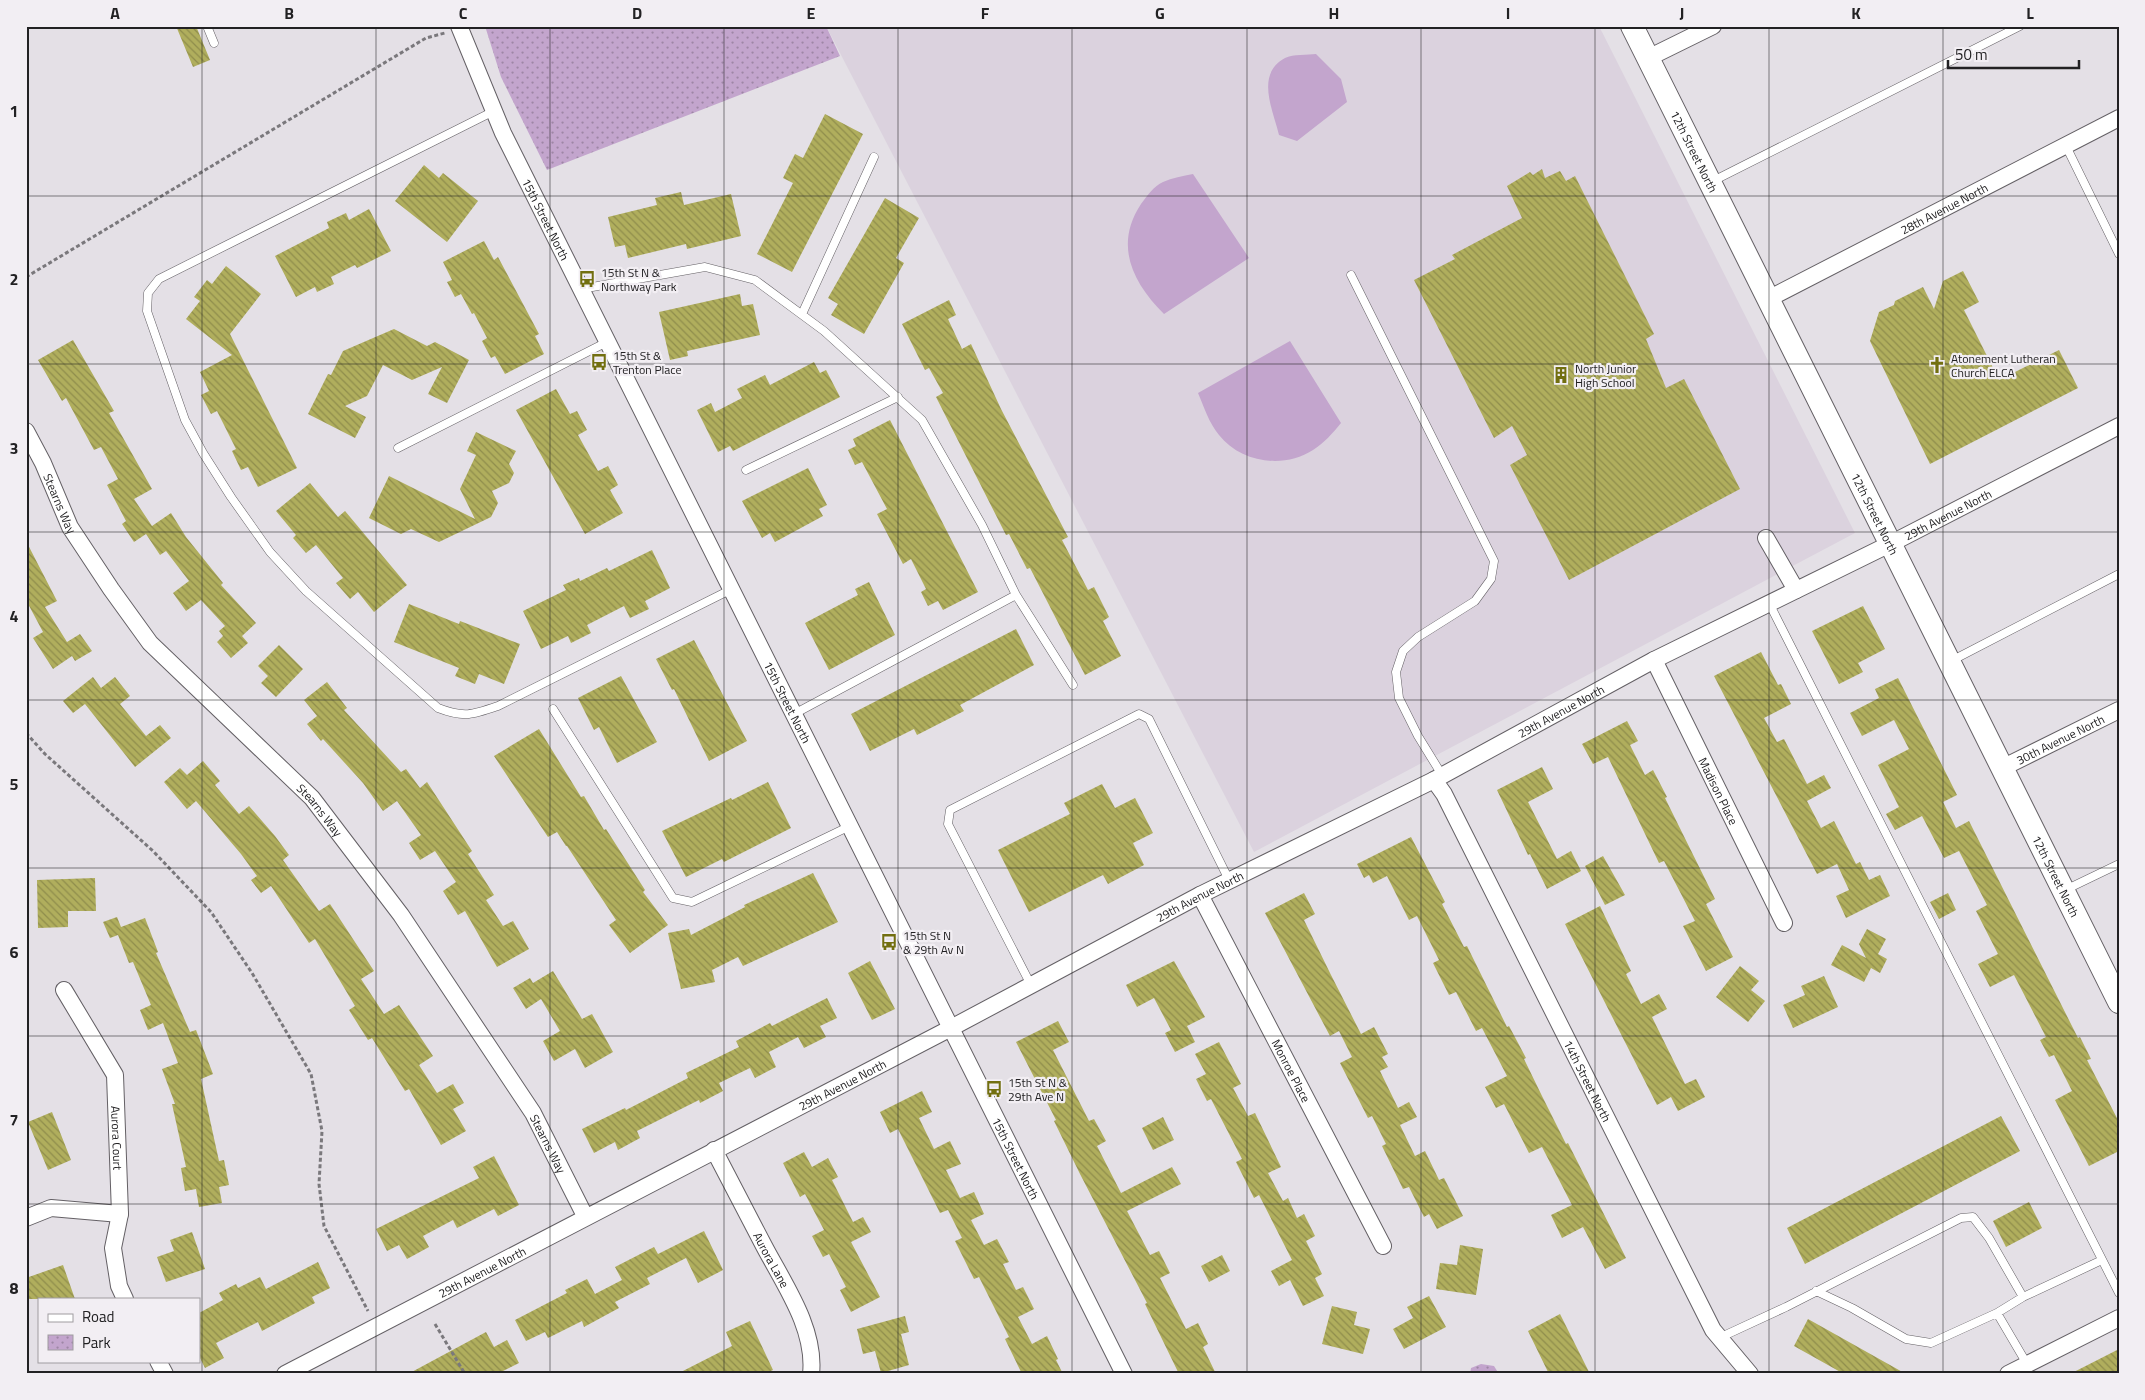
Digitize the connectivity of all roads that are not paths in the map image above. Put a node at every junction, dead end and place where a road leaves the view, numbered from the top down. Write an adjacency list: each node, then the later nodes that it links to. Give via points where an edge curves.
1 (207, 26): 6 (lane)
2 (1632, 26): 7 (street, 12th Street North)
3 (1713, 26): 7 (street)
4 (2020, 26): 12 (lane)
5 (460, 28): 8 (street, 15th Street North)
6 (214, 43)
7 (1648, 58): 12 (street, 12th Street North)
8 (494, 111): 15 (street, 15th Street North); 27 (lane, via 159,279 148,293 147,311 185,420 231,497 270,552 300,584 431,702 456,715 474,714 498,706)
9 (2119, 118): 10 (street, 28th Avenue North)
10 (2066, 146): 13 (lane); 16 (street, 28th Avenue North)
11 (874, 157): 17 (lane)
12 (1710, 182): 16 (street, 12th Street North)
13 (2119, 254)
14 (1351, 275): 38 (lane, via 1494,561 1492,579 1475,601 1418,637 1403,651 1396,672 1399,698)
15 (581, 289): 17 (lane, via 705,267 755,280); 18 (street, 15th Street North)
16 (1768, 299): 25 (street, 12th Street North)
17 (802, 314): 19 (lane)
18 (608, 342): 22 (lane); 27 (street, 15th Street North)
19 (898, 398): 23 (lane); 29 (lane, via 922,420 982,525)
20 (2119, 426): 25 (street, 29th Avenue North)
21 (26, 431): 51 (street, Stearns Way, via 70,527 150,643 312,798 401,914 533,1112)
22 (398, 448)
23 (746, 470)
24 (1766, 538): 28 (street)
25 (1890, 544): 28 (street, 29th Avenue North); 32 (street, 12th Street North)
26 (2119, 574): 32 (lane)
27 (732, 589): 36 (street, 15th Street North)
28 (1796, 590): 30 (street, 29th Avenue North)
29 (1016, 595): 33 (lane); 36 (lane)
30 (1769, 603): 31 (street, 29th Avenue North); 54 (lane)
31 (1654, 660): 38 (street, 29th Avenue North); 44 (street, Madison Place)
32 (1949, 662): 37 (street, 12th Street North)
33 (1073, 685)
34 (553, 709): 39 (lane, via 673,898 692,902)
35 (2119, 710): 37 (street, 30th Avenue North)
36 (794, 714): 39 (street, 15th Street North)
37 (2002, 768): 42 (street, 12th Street North)
38 (1438, 777): 41 (street, 29th Avenue North); 61 (street, 14th Street North, via 1448,803 1713,1330)
39 (850, 826): 48 (street, 15th Street North)
40 (2119, 864): 42 (lane)
41 (1229, 880): 43 (street, 29th Avenue North); 45 (lane, via 1148,719 1139,714 950,810 948,824)
42 (2064, 891): 47 (street, 12th Street North)
43 (1200, 895): 45 (street, 29th Avenue North); 53 (street, Monroe Place)
44 (1784, 923)
45 (1031, 985): 48 (street, 29th Avenue North)
46 (64, 990): 50 (street, Aurora Court, via 115,1075)
47 (2119, 1002)
48 (951, 1028): 49 (street, 29th Avenue North); 67 (street, 15th Street North)
49 (714, 1150): 51 (street, 29th Avenue North); 66 (street, Aurora Lane, via 796,1308 808,1337 812,1362)
50 (120, 1214): 52 (street, via 51,1208); 58 (street, Aurora Court, via 113,1248 119,1286)
51 (585, 1216): 65 (street, 29th Avenue North)
52 (26, 1218)
53 (1383, 1246)
54 (2102, 1260): 56 (lane); 57 (lane)
55 (1816, 1292): 57 (lane, via 1961,1218 1973,1217); 59 (lane, via 1906,1339 1931,1343); 61 (lane)
56 (2119, 1293)
57 (2023, 1297): 59 (lane)
58 (125, 1298)
59 (1997, 1314): 63 (lane)
60 (2119, 1318): 63 (street)
61 (1720, 1338): 68 (street, 14th Street North)
62 (159, 1362): 64 (street)
63 (2027, 1364): 69 (street)
64 (165, 1374)
65 (285, 1374)
66 (810, 1374)
67 (1124, 1374)
68 (1750, 1374)
69 (2008, 1374)

